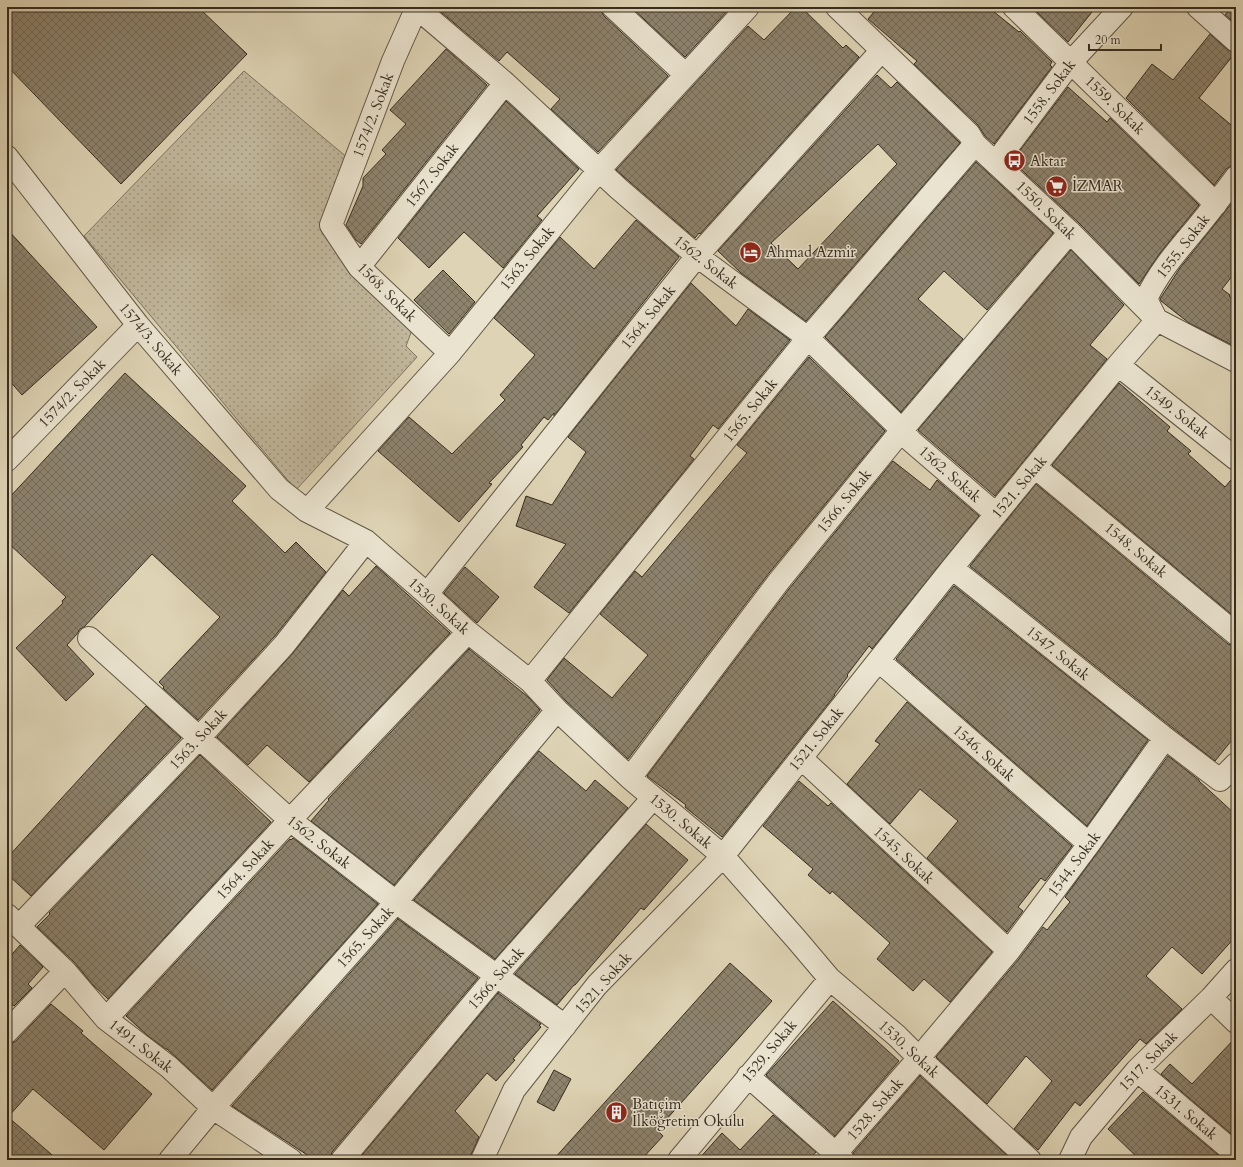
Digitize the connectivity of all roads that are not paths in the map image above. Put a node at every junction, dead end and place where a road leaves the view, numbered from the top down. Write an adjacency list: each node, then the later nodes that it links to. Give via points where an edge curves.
1 (613, 7): 11 (street)
2 (748, 7): 11 (street, 1563. Sokak)
3 (837, 7): 9 (street, 1550. Sokak)
4 (1014, 7): 10 (street, 1559. Sokak)
5 (1122, 7): 10 (street, 1558. Sokak)
6 (1198, 7): 8 (street)
7 (417, 8): 12 (street, 1562. Sokak); 19 (street, 1574/2. Sokak, via 393,61)
8 (1236, 41)
9 (882, 50): 13 (street, 1550. Sokak, via 969,134); 21 (street, 1564. Sokak)
10 (1071, 62): 15 (street, 1558. Sokak); 18 (street, 1559. Sokak)
11 (686, 74): 16 (street, 1563. Sokak)
12 (505, 83): 16 (street, 1562. Sokak); 22 (street, 1567. Sokak)
13 (975, 144): 15 (street, 1550. Sokak); 25 (street, 1565. Sokak)
14 (7, 156): 24 (street, 1574/3. Sokak)
15 (996, 162): 20 (street, 1550. Sokak)
16 (599, 170): 21 (street, 1562. Sokak); 26 (street, 1563. Sokak)
17 (1236, 177): 18 (street, 1555. Sokak)
18 (1216, 204): 23 (street, 1555. Sokak, via 1166,264 1151,289 1146,299)
19 (331, 225): 22 (street, 1568. Sokak)
20 (1070, 232): 23 (street, 1550. Sokak); 29 (street, 1566. Sokak)
21 (696, 256): 25 (street, 1562. Sokak); 37 (street, 1564. Sokak)
22 (359, 267): 26 (street, 1568. Sokak)
23 (1157, 320): 27 (street, 1550. Sokak); 28 (street, 1521. Sokak)
24 (138, 325): 31 (street, 1574/2. Sokak); 33 (street, 1574/3. Sokak, via 279,489)
25 (808, 338): 29 (street, 1562. Sokak); 42 (street, 1565. Sokak)
26 (450, 353): 33 (street, 1563. Sokak)
27 (1236, 361)
28 (1118, 365): 30 (street, 1549. Sokak); 32 (street, 1521. Sokak)
29 (902, 430): 34 (street, 1562. Sokak, via 911,441); 48 (street, 1566. Sokak, via 779,581)
30 (1236, 459)
31 (7, 460)
32 (1035, 467): 34 (street, 1521. Sokak); 39 (street, 1548. Sokak)
33 (307, 511): 35 (street, 1530. Sokak)
34 (996, 514): 36 (street, 1521. Sokak)
35 (366, 541): 37 (street, 1530. Sokak); 44 (street, 1563. Sokak, via 284,645)
36 (952, 568): 41 (street, 1521. Sokak); 45 (street, 1547. Sokak)
37 (426, 594): 38 (street, 1530. Sokak)
38 (468, 632): 42 (street, 1530. Sokak); 50 (street, 1564. Sokak)
39 (1236, 634)
40 (89, 638): 44 (street, 1562. Sokak)
41 (879, 661): 46 (street, 1521. Sokak); 51 (street, 1546. Sokak)
42 (530, 681): 43 (street, 1530. Sokak)
43 (557, 710): 48 (street, 1530. Sokak); 53 (street, 1565. Sokak)
44 (199, 738): 50 (street, 1562. Sokak); 54 (street, 1563. Sokak)
45 (1164, 738): 47 (street, via 1220,780); 51 (street, 1544. Sokak)
46 (801, 758): 52 (street, 1521. Sokak); 55 (street, 1545. Sokak)
47 (1236, 764)
48 (630, 778): 49 (street, 1530. Sokak)
49 (653, 798): 52 (street, 1530. Sokak); 58 (street, 1566. Sokak)
50 (290, 820): 53 (street, 1562. Sokak); 61 (street, 1564. Sokak)
51 (1089, 844): 55 (street, 1544. Sokak)
52 (723, 856): 59 (street, 1530. Sokak); 63 (street, 1521. Sokak, via 597,986)
53 (396, 902): 58 (street, 1562. Sokak); 68 (street, 1565. Sokak)
54 (13, 921): 57 (street, 1491. Sokak)
55 (1008, 951): 65 (street, 1544. Sokak)
56 (1236, 970): 60 (street, 1517. Sokak)
57 (65, 971): 61 (street, 1491. Sokak); 64 (street)
58 (498, 975): 63 (street, 1562. Sokak); 73 (street, 1566. Sokak)
59 (830, 979): 65 (street, 1530. Sokak); 67 (street, 1529. Sokak)
60 (1211, 998): 62 (street); 66 (street, 1517. Sokak)
61 (106, 1019): 68 (street, 1491. Sokak, via 169,1067)
62 (1236, 1022)
63 (565, 1026): 74 (street, 1521. Sokak, via 514,1090)
64 (7, 1032)
65 (919, 1058): 70 (street, 1528. Sokak); 76 (street, 1530. Sokak)
66 (1137, 1070): 69 (street, 1531. Sokak); 77 (street, 1517. Sokak, via 1081,1137)
67 (748, 1076): 70 (street); 75 (street, 1529. Sokak)
68 (213, 1108): 71 (street, 1565. Sokak); 72 (street, 1491. Sokak)
69 (1236, 1154)
70 (837, 1158)
71 (170, 1160)
72 (291, 1160)
73 (342, 1160)
74 (482, 1160)
75 (679, 1160)
76 (1030, 1160)
77 (1070, 1160)

